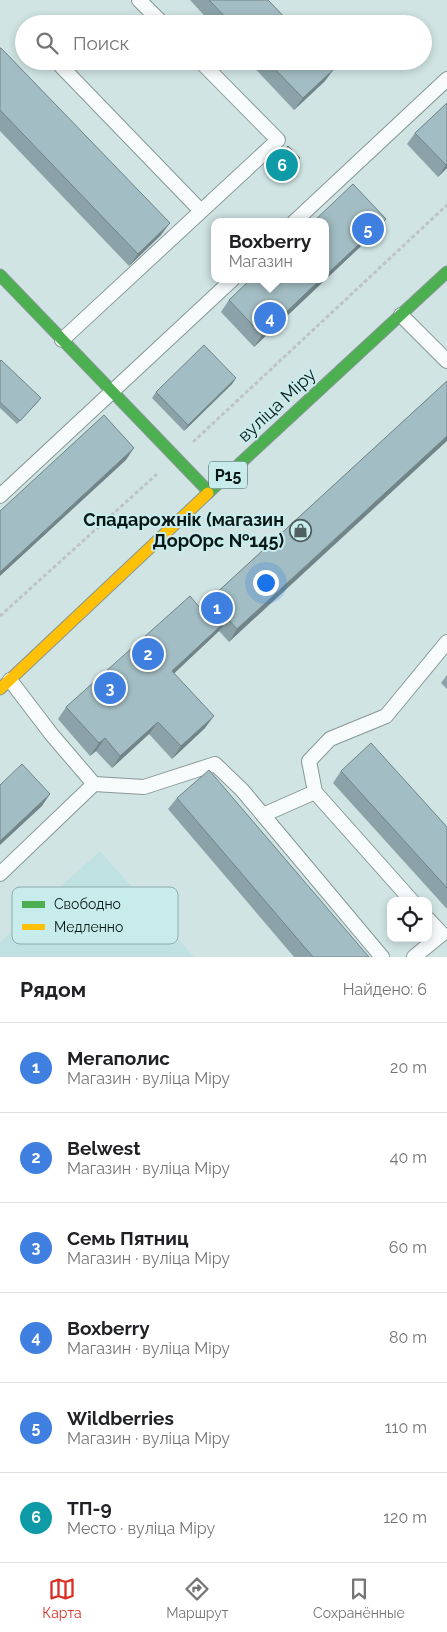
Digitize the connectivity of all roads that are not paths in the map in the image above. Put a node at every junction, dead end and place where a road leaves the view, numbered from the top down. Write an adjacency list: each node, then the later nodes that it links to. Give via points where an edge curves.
1 (139, 0): 2 (lane)
2 (154, 15)
3 (65, 70): 6 (lane)
4 (209, 70): 6 (lane, via 278,140)
5 (447, 79): 7 (lane)
6 (201, 211): 12 (lane)
7 (298, 218)
8 (447, 272): 11 (main road, вуліца Міру / Р15)
9 (0, 275): 12 (main road)
10 (229, 283): 14 (lane)
11 (401, 314): 13 (lane); 15 (main road, вуліца Міру / Р15)
12 (62, 340): 14 (main road)
13 (447, 362)
14 (112, 392): 15 (main road); 16 (lane)
15 (209, 492): 18 (main road, вуліца Міру / Р15)
16 (0, 496)
17 (447, 642): 20 (lane, via 386,716 330,739 308,761)
18 (5, 685): 19 (lane)
19 (94, 784): 21 (lane, via 144,788 215,764); 22 (lane)
20 (315, 792): 21 (lane); 23 (lane)
21 (263, 815): 25 (lane)
22 (0, 874)
23 (408, 897)
24 (432, 923): 26 (lane, via 442,934)
25 (382, 957)
26 (414, 957)

